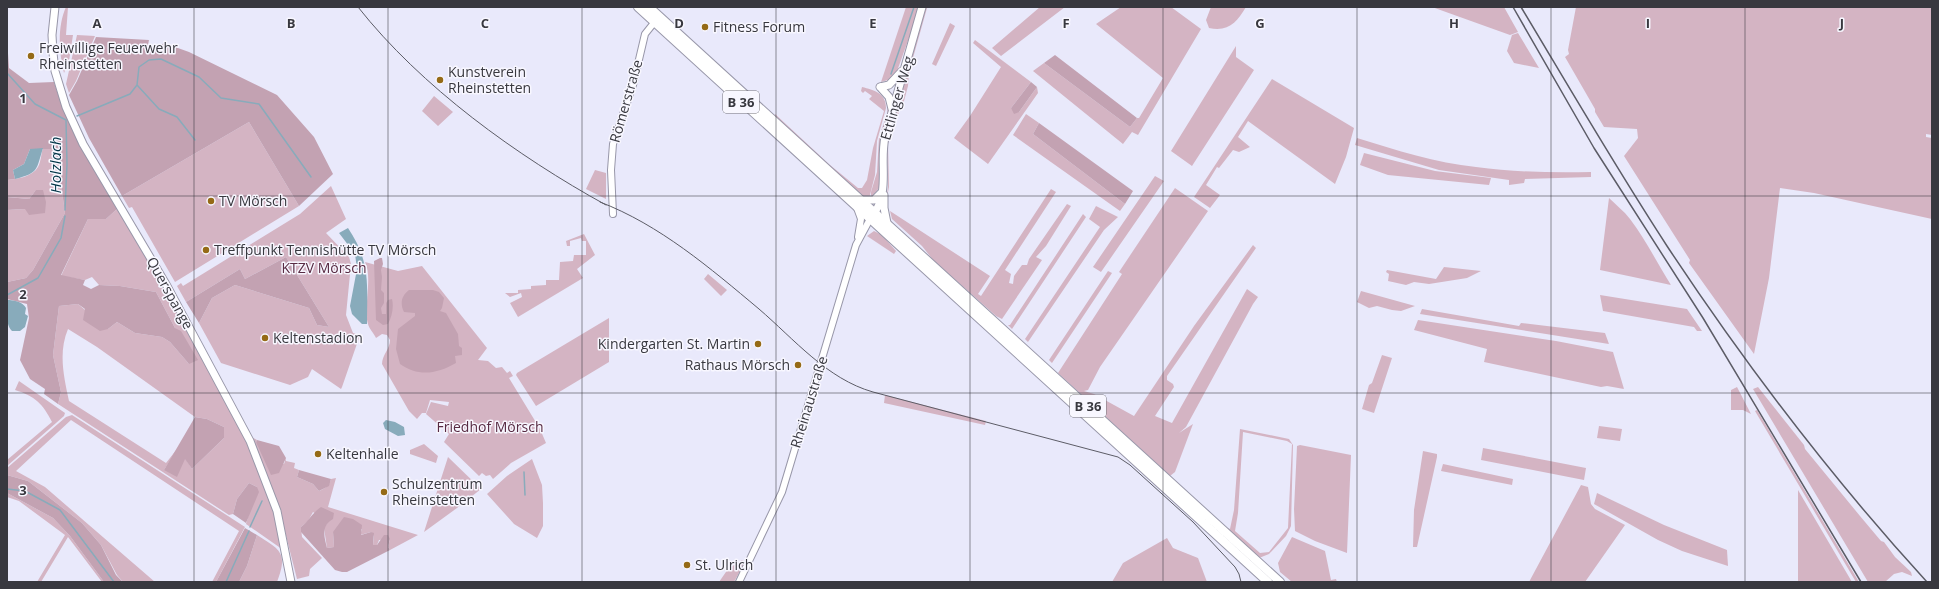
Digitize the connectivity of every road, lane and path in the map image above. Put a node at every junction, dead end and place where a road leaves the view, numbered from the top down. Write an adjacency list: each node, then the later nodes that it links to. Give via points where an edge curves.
1 (56, 7): 14 (main road, Querspange, via 52,36 53,53 58,83 66,107 83,144 167,286 250,441 277,511)
2 (638, 7): 5 (main road, B 36)
3 (649, 7): 5 (main road, B 36)
4 (922, 7): 6 (main road, Ettlinger Weg)
5 (657, 19): 9 (main road, B 36); 10 (street, Römerstraße, via 645,34 633,85 613,144)
6 (906, 66): 7 (main road, Ettlinger Weg); 7 (main road, via 893,82 880,87 889,97)
7 (892, 110): 8 (main road, Ettlinger Weg, via 883,148)
8 (884, 184): 9 (main road, via 878,197); 11 (main road, Ettlinger Weg, via 882,198); 12 (main road)
9 (860, 203): 11 (main road, B 36); 13 (street, via 861,219)
10 (613, 214)
11 (873, 216): 12 (main road, B 36); 13 (street, Rheinaustraße); 16 (main road, B 36)
12 (887, 223): 17 (main road, B 36)
13 (856, 245): 15 (street, Rheinaustraße, via 782,492)
14 (291, 582)
15 (739, 582)
16 (1268, 582)
17 (1280, 582)

